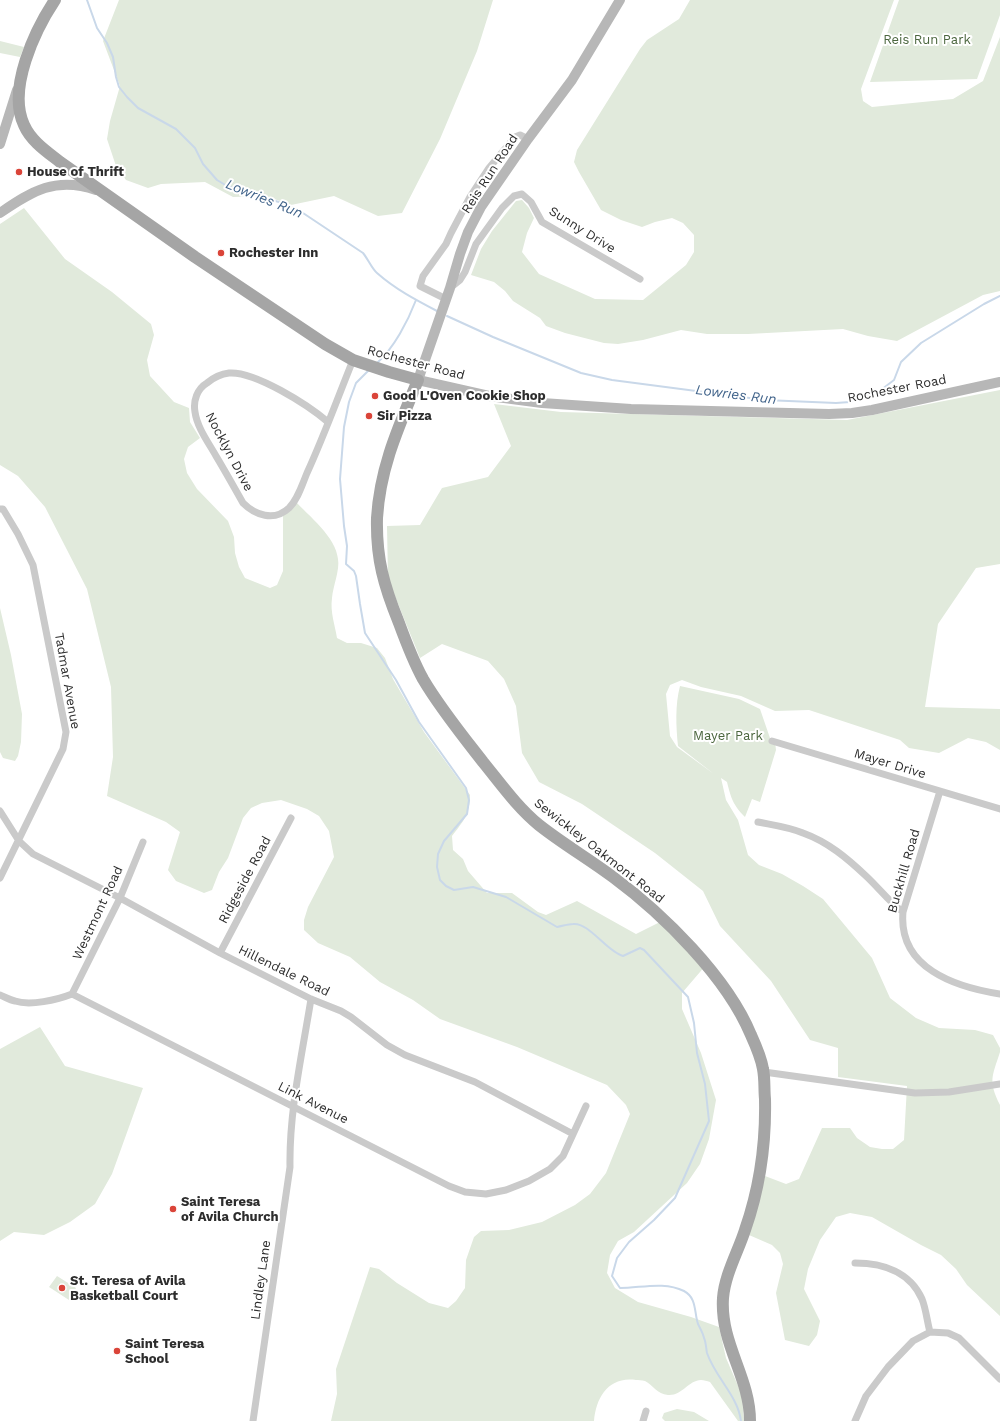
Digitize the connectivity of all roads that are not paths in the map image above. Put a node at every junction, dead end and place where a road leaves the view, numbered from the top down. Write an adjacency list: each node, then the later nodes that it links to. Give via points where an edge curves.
1 (55, 0): 3 (main road, via 38,30)
2 (620, 0): 4 (street, Reis Run Road, via 572,80)
3 (21, 78): 5 (street); 6 (main road, via 19,111 32,138 50,155)
4 (528, 139): 9 (street, Reis Run Road, via 468,232); 10 (street, via 520,135 515,137 501,152 470,197 446,244 423,276 420,286)
5 (0, 144)
6 (107, 194): 7 (street, Rochester Road, via 80,185 54,185 29,194); 11 (main road, Rochester Road, via 301,328)
7 (0, 213)
8 (640, 279): 9 (street, Sunny Drive, via 542,222 531,202 522,194 514,196 502,208 476,244 460,280)
9 (450, 288): 10 (street, Reis Run Road)
10 (446, 299): 12 (street, Reis Run Road)
11 (353, 360): 12 (main road, Rochester Road); 14 (street, Nocklyn Drive)
12 (418, 380): 13 (street, Rochester Road, via 489,396 542,403 631,409 830,414 872,410); 32 (main road, Sewickley Oakmont Road, via 386,461 378,504 377,544 387,594 419,672 464,738 522,809 558,839 630,890 656,912 697,955 722,985 742,1016 756,1046)
13 (1000, 382)
14 (328, 422): 14 (street, Nocklyn Drive, via 310,467 289,508 276,516 264,516 250,510 243,503 197,423 194,404 202,386 220,375 235,373 273,387)
15 (0, 508): 22 (street, Tadmar Avenue, via 18,534 33,565 66,732 63,749)
16 (772, 741): 17 (street, Mayer Drive)
17 (940, 792): 18 (street, Mayer Drive); 26 (street, Buckhill Road)
18 (1000, 809)
19 (0, 811): 22 (street, Hillendale Road)
20 (291, 818): 27 (street, Ridgeside Road)
21 (758, 822): 26 (street, via 802,832 826,844 852,863)
22 (19, 841): 24 (street, Tadmar Avenue); 25 (street, Hillendale Road, via 33,854)
23 (143, 842): 25 (street, Westmont Road)
24 (0, 878)
25 (120, 898): 27 (street, Hillendale Road); 28 (street, Westmont Road)
26 (903, 912): 29 (street, Buckhill Road, via 902,923 906,940 914,955 923,964 947,981)
27 (220, 953): 31 (street, Hillendale Road)
28 (72, 994): 30 (street, via 34,1002 16,1002); 35 (street, Link Avenue)
29 (1000, 994)
30 (0, 995)
31 (310, 999): 35 (street, Lindley Lane); 36 (street, Hillendale Road, via 341,1011 404,1055 475,1082)
32 (764, 1072): 33 (street, via 915,1093 949,1092); 43 (main road, Sewickley Oakmont Road, via 762,1161 750,1216 727,1279 723,1303 727,1337 748,1396)
33 (1000, 1084)
34 (586, 1106): 36 (street, Link Avenue)
35 (294, 1107): 36 (street, Link Avenue, via 448,1186 465,1192 486,1194 506,1190 550,1170 563,1156); 41 (street, Lindley Lane, via 289,1140 290,1167)
36 (573, 1134)
37 (855, 1263): 38 (street, via 890,1268 905,1276 918,1290)
38 (930, 1332): 39 (street, via 948,1333 959,1338); 44 (street, via 913,1341 888,1367 866,1396)
39 (1000, 1379)
40 (646, 1411): 42 (street)
41 (252, 1421)
42 (643, 1421)
43 (750, 1421)
44 (855, 1421)

